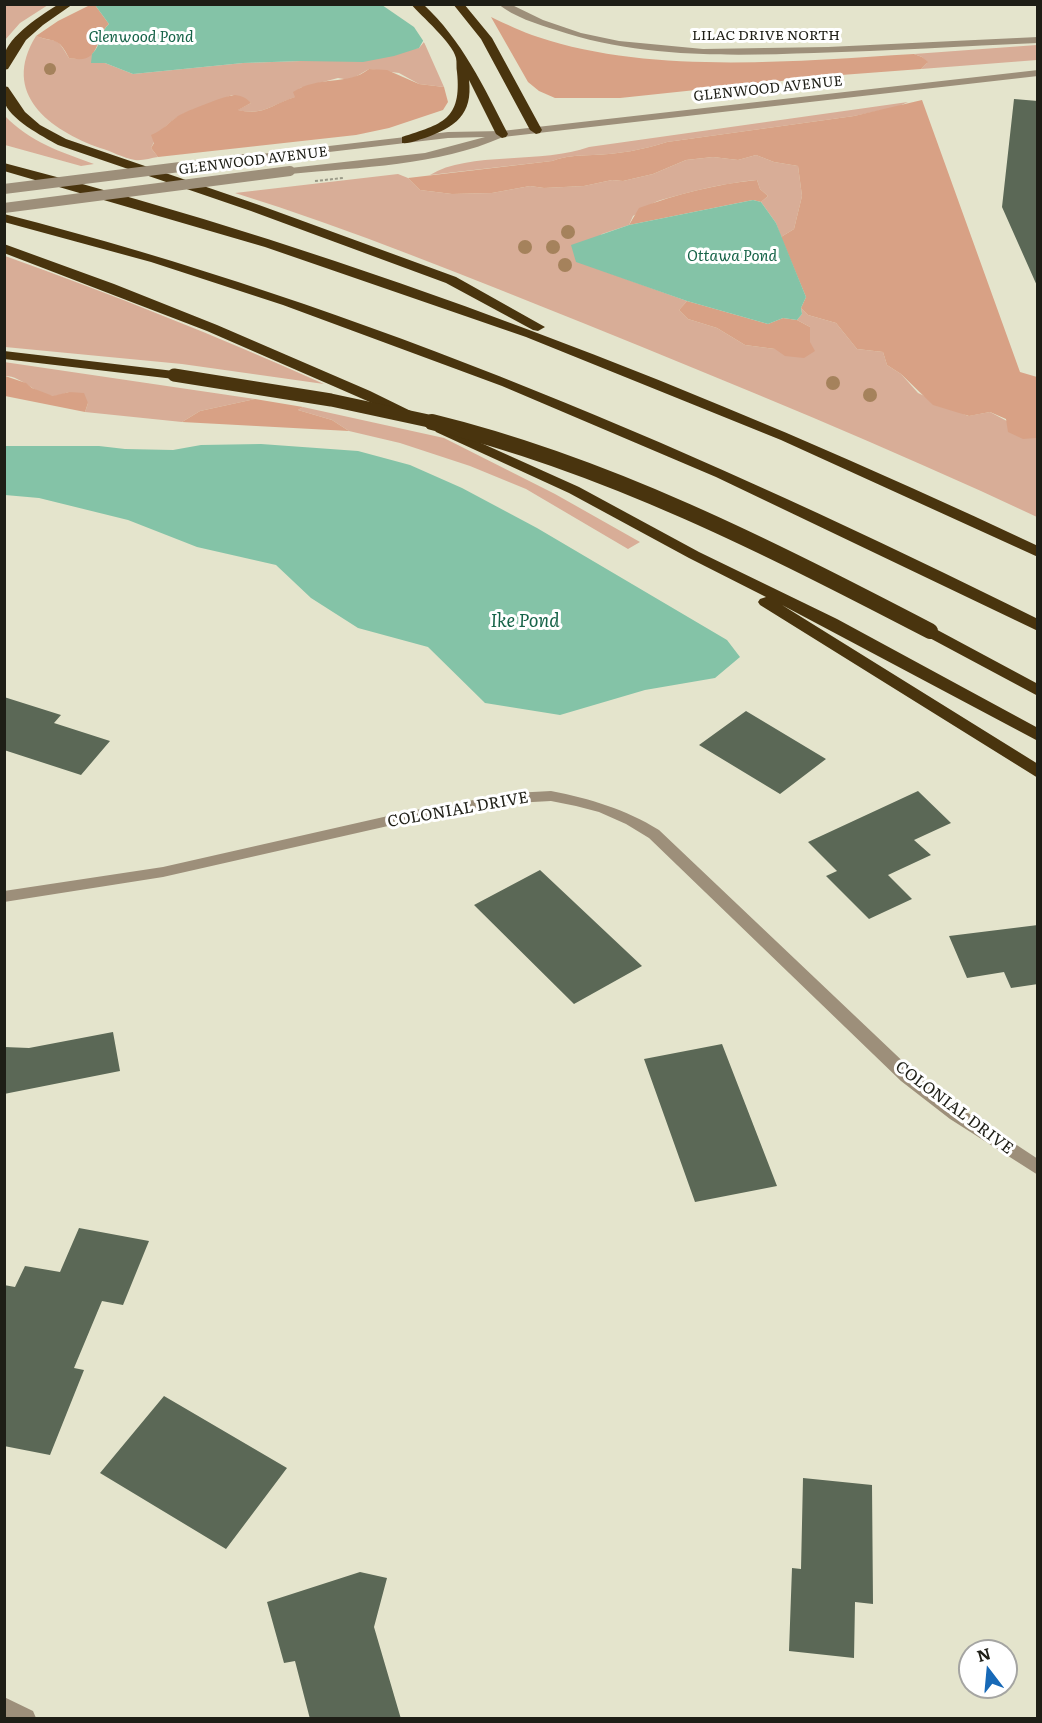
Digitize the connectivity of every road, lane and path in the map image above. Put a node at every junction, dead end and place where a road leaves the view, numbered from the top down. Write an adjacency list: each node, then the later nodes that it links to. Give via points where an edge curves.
1 (68, 4): 7 (highway, via 35,24 14,46)
2 (416, 4): 6 (highway, via 446,33)
3 (458, 4): 10 (highway, via 486,38)
4 (502, 4): 5 (street, LILAC DRIVE NORTH, via 537,22 580,36 673,50 774,52)
5 (1038, 40)
6 (461, 60): 11 (highway, via 477,80); 12 (highway, via 464,101 452,120)
7 (4, 66)
8 (1038, 73): 10 (street, GLENWOOD AVENUE)
9 (4, 89): 19 (highway, via 8,99 33,126 62,142 451,280)
10 (536, 130): 11 (street, GLENWOOD AVENUE)
11 (502, 134): 12 (street, GLENWOOD AVENUE); 15 (street, GLENWOOD AVENUE, bridge, via 482,144 452,151)
12 (406, 140): 14 (street, GLENWOOD AVENUE, bridge)
13 (4, 167): 19 (highway, via 223,228 369,275)
14 (4, 189)
15 (4, 208)
16 (4, 218): 22 (highway, via 240,286 389,337 527,391 762,491)
17 (4, 248): 21 (highway, via 98,281 280,355 574,490)
18 (4, 355): 23 (highway, bridge, via 309,396 383,410 541,454 662,498 831,579)
19 (592, 357): 20 (highway, via 875,475)
20 (1038, 552)
21 (694, 555): 24 (highway, via 831,623); 25 (highway)
22 (1038, 626)
23 (1038, 691)
24 (1038, 735)
25 (1038, 772)
26 (4, 897): 27 (street, COLONIAL DRIVE, via 163,872 410,816 514,798 551,796 603,808 654,834 907,1076)
27 (1038, 1168)
28 (4, 1707): 29 (street)
29 (26, 1719)

